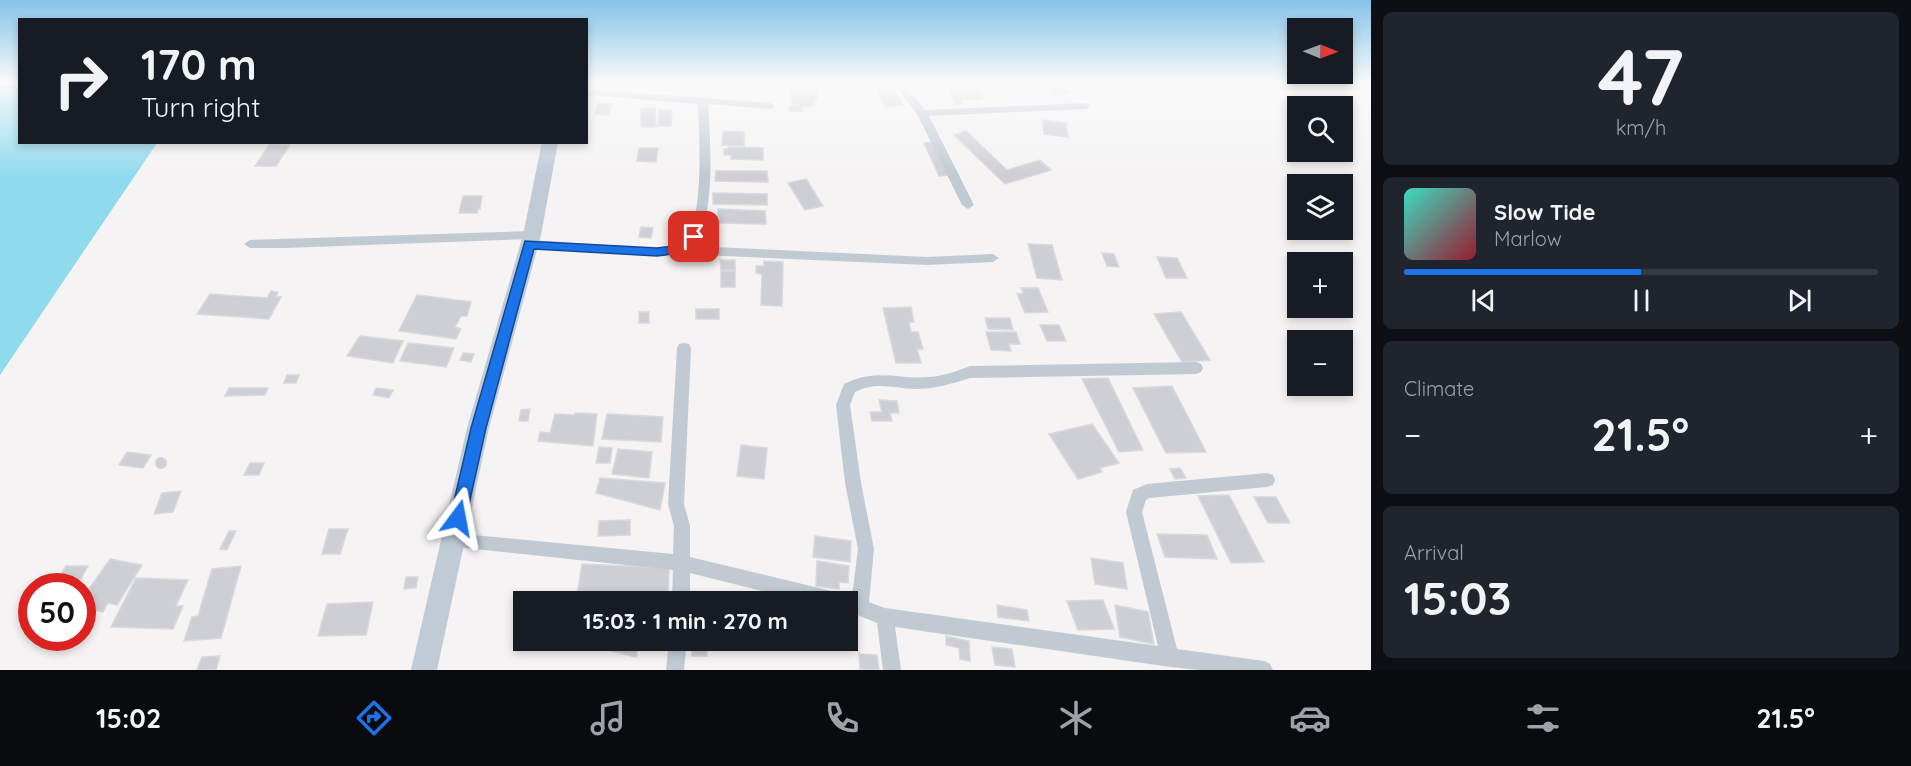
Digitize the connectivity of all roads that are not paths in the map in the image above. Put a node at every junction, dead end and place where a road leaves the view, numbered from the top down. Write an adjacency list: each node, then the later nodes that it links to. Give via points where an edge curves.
1 (703, 113): 7 (street, via 701,209 694,237)
2 (922, 113): 4 (street)
3 (550, 144): 5 (main road)
4 (968, 205)
5 (530, 239): 6 (street); 7 (street, via 657,252); 12 (main road, via 478,428)
6 (250, 244)
7 (676, 250): 8 (street, via 927,261)
8 (993, 258)
9 (684, 348): 13 (street, via 676,504 682,526)
10 (1196, 368): 16 (street, via 970,372 938,382 878,379 849,388 843,405 847,445 866,549)
11 (1267, 480): 20 (street, via 1147,491 1139,495 1134,513)
12 (452, 541): 13 (street); 21 (main road)
13 (682, 563): 14 (street); 15 (street)
14 (681, 591)
15 (798, 591)
16 (857, 591)
17 (858, 606): 18 (street)
18 (885, 617): 20 (street); 23 (street)
19 (677, 651): 22 (street)
20 (1170, 657): 24 (street)
21 (424, 670)
22 (675, 670)
23 (892, 670)
24 (1264, 670)

